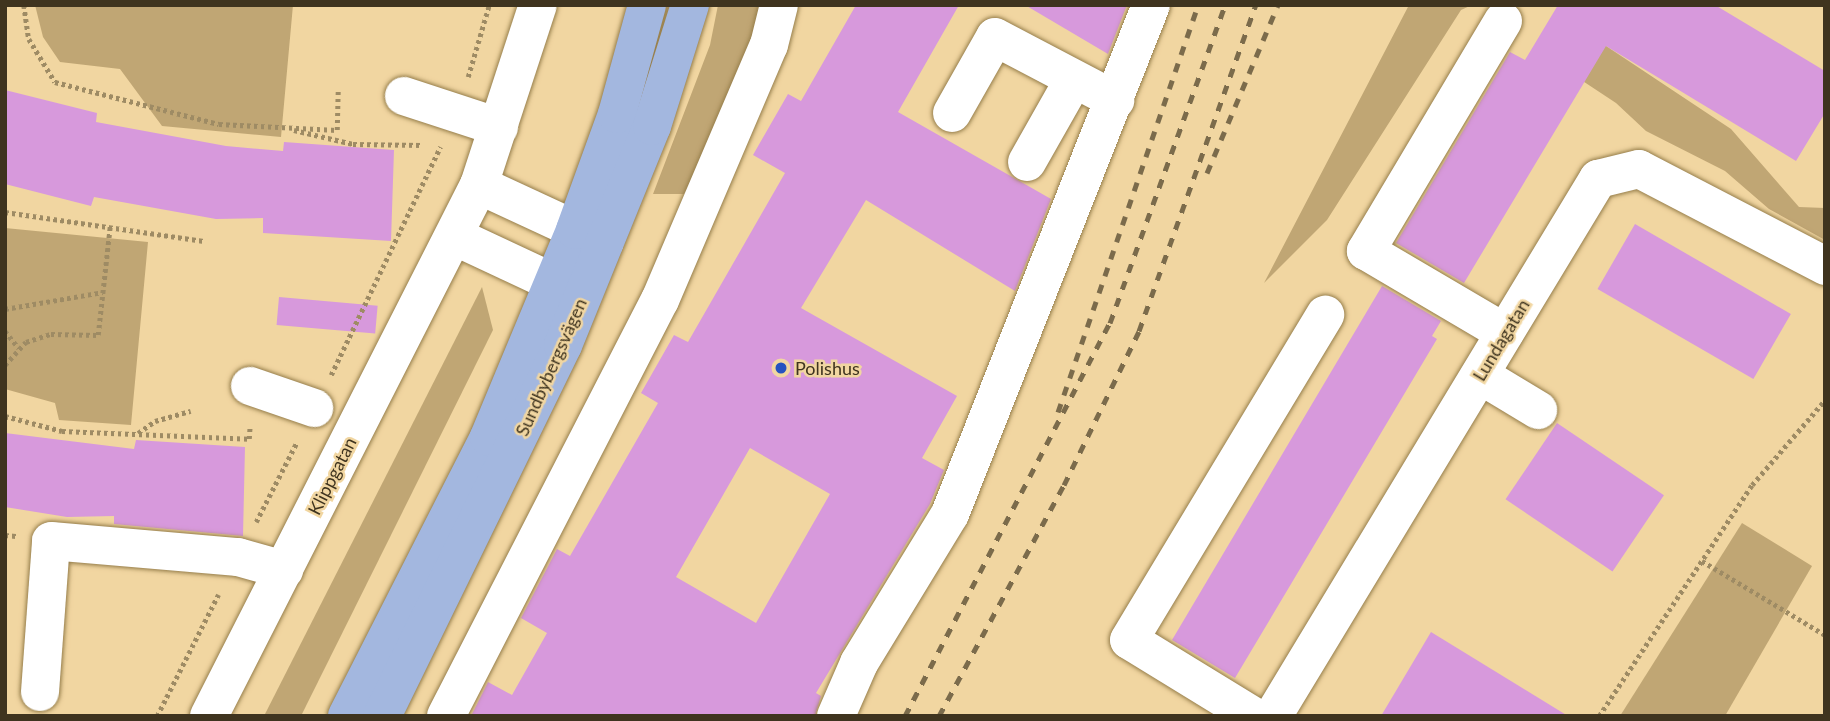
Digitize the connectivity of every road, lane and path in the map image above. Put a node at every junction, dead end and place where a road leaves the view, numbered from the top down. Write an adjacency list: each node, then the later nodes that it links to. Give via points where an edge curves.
1 (24, 5): 15 (path, via 29,39 55,82 219,124)
2 (489, 5): 13 (path)
3 (538, 5): 16 (street, Klippgatan)
4 (647, 5): 23 (main road, Sundbybergsvägen)
5 (690, 5): 23 (main road, Sundbybergsvägen, via 652,126)
6 (779, 5): 52 (street, via 769,45 660,300)
7 (1151, 5): 12 (street)
8 (1503, 21): 31 (street, via 1366,251)
9 (1074, 79): 12 (street); 14 (street, via 995,37); 18 (street)
10 (338, 88): 15 (path, via 337,130)
11 (404, 96): 13 (street)
12 (1115, 100): 53 (street, via 950,514 859,663)
13 (456, 113): 16 (street); 37 (path)
14 (952, 113)
15 (284, 127): 17 (path, via 327,140)
16 (499, 127): 19 (street, Klippgatan)
17 (397, 145)
18 (1027, 162)
19 (479, 185): 22 (street, Klippgatan); 23 (street)
20 (5, 212): 21 (path)
21 (110, 227): 24 (path); 27 (path)
22 (454, 236): 26 (street); 45 (street, Klippgatan)
23 (590, 236): 26 (main road, Sundbybergsvägen)
24 (204, 241)
25 (1825, 266): 31 (street, Lundagatan, via 1639,169 1598,179)
26 (568, 290): 50 (main road, Sundbybergsvägen); 51 (main road, Sundbybergsvägen)
27 (103, 292): 28 (path); 32 (path, via 98,335 51,334)
28 (5, 309)
29 (1325, 315): 54 (street, via 1129,640)
30 (5, 331): 32 (path)
31 (1505, 333): 34 (street, Lundagatan)
32 (19, 348): 33 (path)
33 (5, 365)
34 (1480, 375): 38 (street); 55 (street, Lundagatan)
35 (250, 386): 37 (street)
36 (1825, 400): 44 (path, via 1752,485)
37 (314, 408): 43 (path)
38 (1538, 410)
39 (191, 411): 41 (path, via 155,421)
40 (5, 416): 41 (path, via 62,431)
41 (138, 434): 42 (path)
42 (249, 439)
43 (238, 557): 45 (street); 47 (street, via 51,541); 48 (path)
44 (1702, 561): 46 (path); 56 (path)
45 (284, 570): 49 (street, Klippgatan)
46 (1825, 635)
47 (40, 691)
48 (157, 716)
49 (209, 716)
50 (347, 716)
51 (382, 716)
52 (446, 716)
53 (836, 716)
54 (1253, 716)
55 (1273, 716)
56 (1599, 716)

